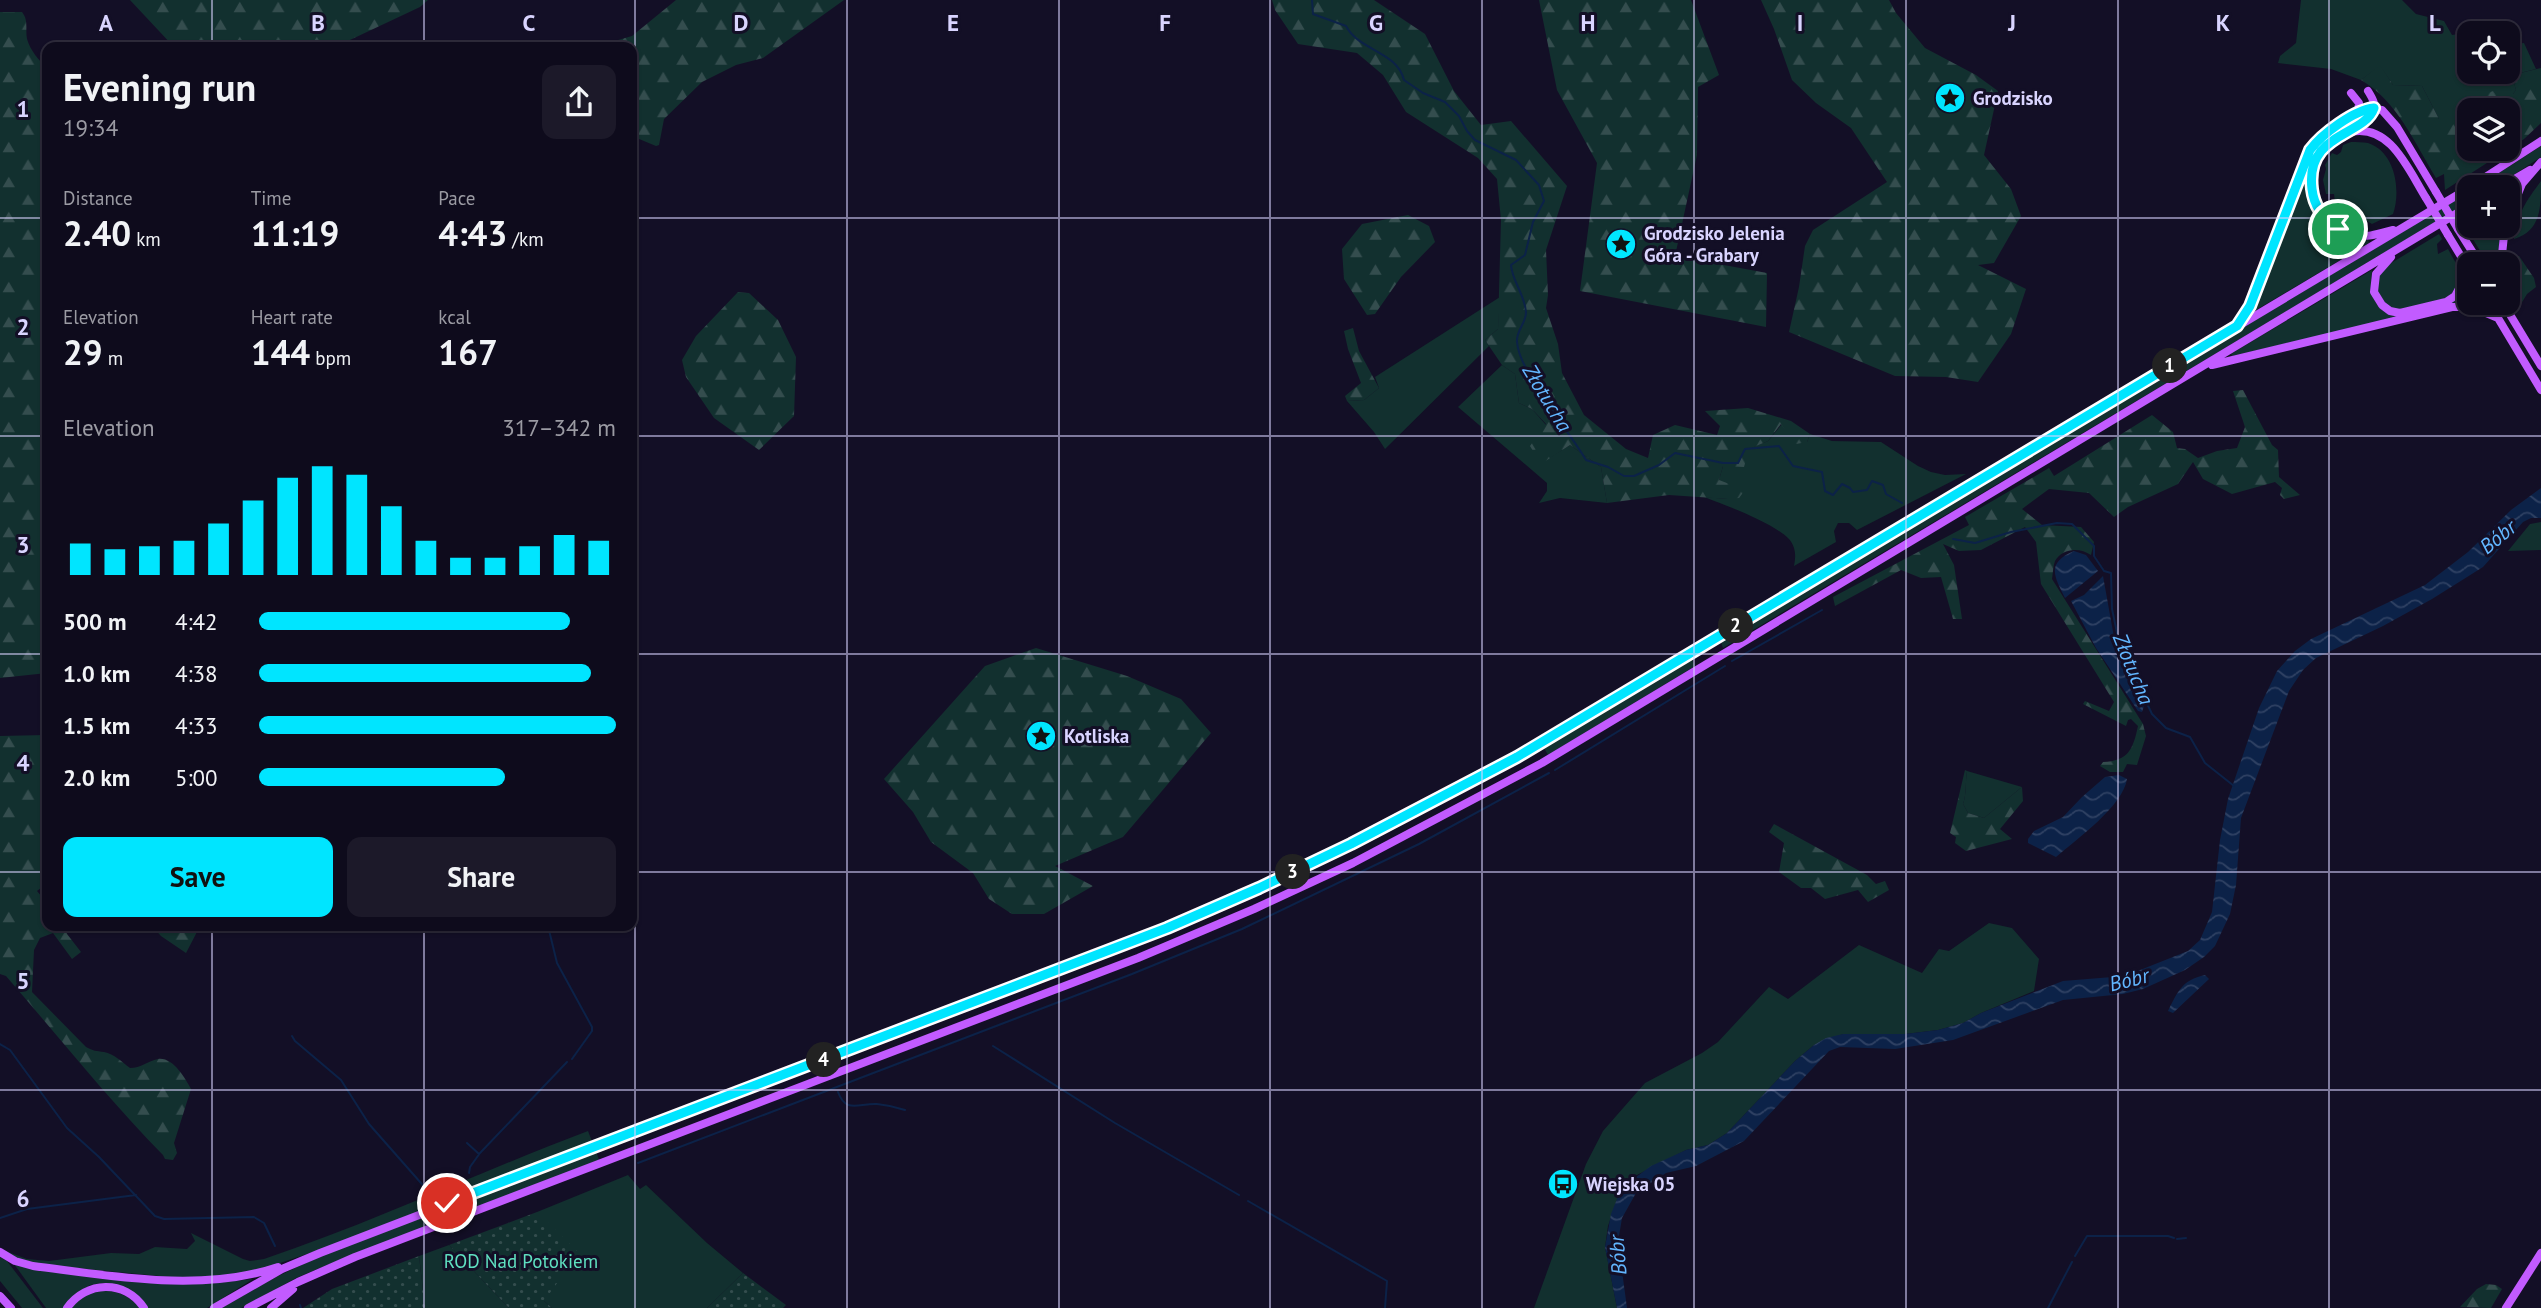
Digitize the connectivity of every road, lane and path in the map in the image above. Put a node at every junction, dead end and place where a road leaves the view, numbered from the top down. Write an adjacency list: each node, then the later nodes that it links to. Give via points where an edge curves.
1 (2368, 91): 3 (main road)
2 (2351, 93): 4 (main road, via 2359,103)
3 (2374, 108): 4 (main road); 5 (main road, via 2368,118); 16 (main road, bridge, via 2385,112 2397,127)
4 (2358, 113): 25 (main road, via 2323,136 2308,154 2250,306)
5 (2343, 134): 13 (main road, via 2326,146 2314,166 2311,188 2317,208 2330,224 2353,235); 15 (main road, bridge, via 2362,131 2390,143)
6 (2541, 141): 8 (main road)
7 (2541, 162): 9 (main road); 10 (main road)
8 (2489, 175)
9 (2520, 175)
10 (2520, 189)
11 (2457, 195): 13 (main road)
12 (2457, 213): 14 (main road)
13 (2405, 226): 25 (main road)
14 (2398, 249): 17 (main road, via 2376,274 2373,287 2382,306 2396,313 2446,302); 27 (main road)
15 (2458, 252)
16 (2472, 252)
17 (2457, 292)
18 (2457, 304): 19 (main road)
19 (2452, 307): 23 (main road, via 2473,307); 27 (main road)
20 (2496, 315): 23 (main road)
21 (2511, 315): 24 (main road)
22 (2514, 315): 24 (main road)
23 (2498, 318): 28 (main road)
24 (2517, 323): 26 (main road)
25 (2237, 326): 30 (main road, via 1541,743 1305,867 1178,923)
26 (2541, 366)
27 (2199, 369): 32 (main road, via 1542,763 1328,875 1138,958)
28 (2541, 390)
29 (0, 1252): 30 (main road, via 33,1266 194,1282 251,1275)
30 (320, 1253): 37 (main road)
31 (2541, 1253): 40 (main road)
32 (328, 1268): 38 (main road); 39 (main road)
33 (0, 1296): 34 (main road)
34 (11, 1308)
35 (67, 1308): 36 (main road, via 82,1293 102,1286 125,1291)
36 (144, 1308)
37 (214, 1308)
38 (248, 1308)
39 (271, 1308)
40 (2506, 1308)

